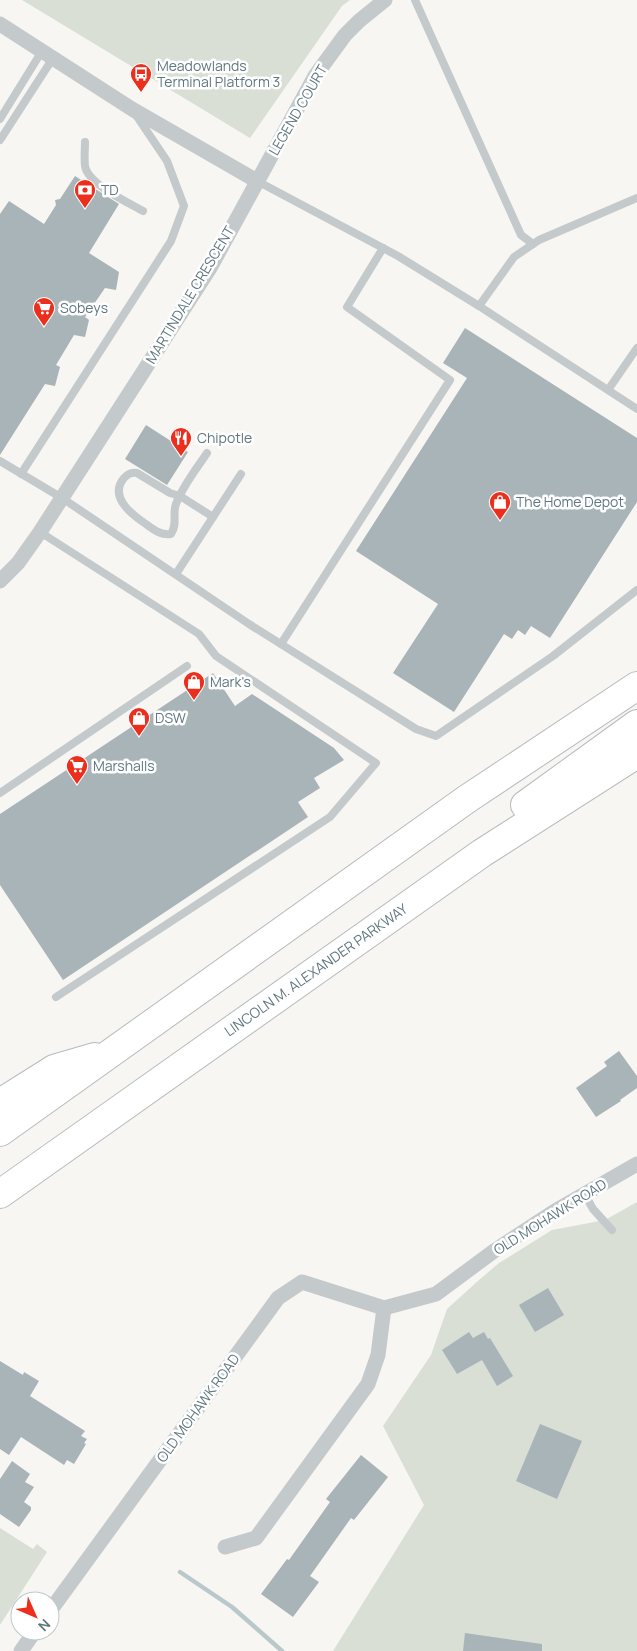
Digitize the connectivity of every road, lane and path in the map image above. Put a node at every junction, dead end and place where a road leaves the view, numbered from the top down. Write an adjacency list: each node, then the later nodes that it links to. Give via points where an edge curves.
1 (385, 0): 9 (street, LEGEND COURT, via 345,36 315,76)
2 (414, 0): 12 (lane, via 521,235)
3 (0, 24): 4 (street)
4 (48, 55): 5 (street); 6 (lane); 7 (lane)
5 (132, 109): 9 (street); 20 (lane, via 167,161 184,206 171,241)
6 (0, 119)
7 (0, 140)
8 (85, 142): 11 (lane, via 85,167 91,177)
9 (257, 181): 13 (lane); 23 (street, MARTINDALE CRESCENT, via 210,268)
10 (637, 198): 12 (lane)
11 (143, 211)
12 (533, 244): 14 (lane, via 514,257)
13 (383, 248): 14 (lane); 29 (lane, via 347,307 450,380)
14 (479, 306): 16 (lane)
15 (637, 348): 16 (lane)
16 (608, 390): 17 (lane)
17 (637, 409)
18 (207, 452): 22 (lane)
19 (0, 461): 20 (lane)
20 (21, 474): 23 (lane)
21 (241, 474): 24 (lane)
22 (180, 496): 22 (lane, via 133,472 121,482 119,490 124,507 165,535 171,534); 24 (lane)
23 (62, 498): 25 (street, MARTINDALE CRESCENT); 26 (lane)
24 (213, 517): 26 (lane)
25 (40, 532): 27 (street, MARTINDALE CRESCENT, via 18,563); 38 (lane, via 199,634 216,656 376,763 330,817)
26 (176, 574): 29 (lane)
27 (0, 581)
28 (637, 590): 29 (lane, via 553,656 436,736 416,729)
29 (281, 644)
30 (187, 666): 35 (lane)
31 (637, 670): 36 (highway)
32 (637, 686): 36 (highway)
33 (637, 724): 37 (highway, via 523,807)
34 (637, 754): 37 (highway, LINCOLN M. ALEXANDER PARKWAY)
35 (0, 793)
36 (468, 800): 39 (highway)
37 (482, 853): 43 (highway, LINCOLN M. ALEXANDER PARKWAY)
38 (56, 997)
39 (111, 1052): 40 (highway, via 54,1068); 41 (highway)
40 (0, 1103)
41 (0, 1132)
42 (637, 1164): 44 (street, OLD MOHAWK ROAD)
43 (0, 1194)
44 (584, 1194): 45 (lane); 46 (street, OLD MOHAWK ROAD, via 494,1251 436,1294)
45 (612, 1230)
46 (384, 1308): 47 (street, via 378,1355 368,1384 256,1538); 48 (street, OLD MOHAWK ROAD, via 302,1282 278,1298)
47 (226, 1547)
48 (60, 1597)

